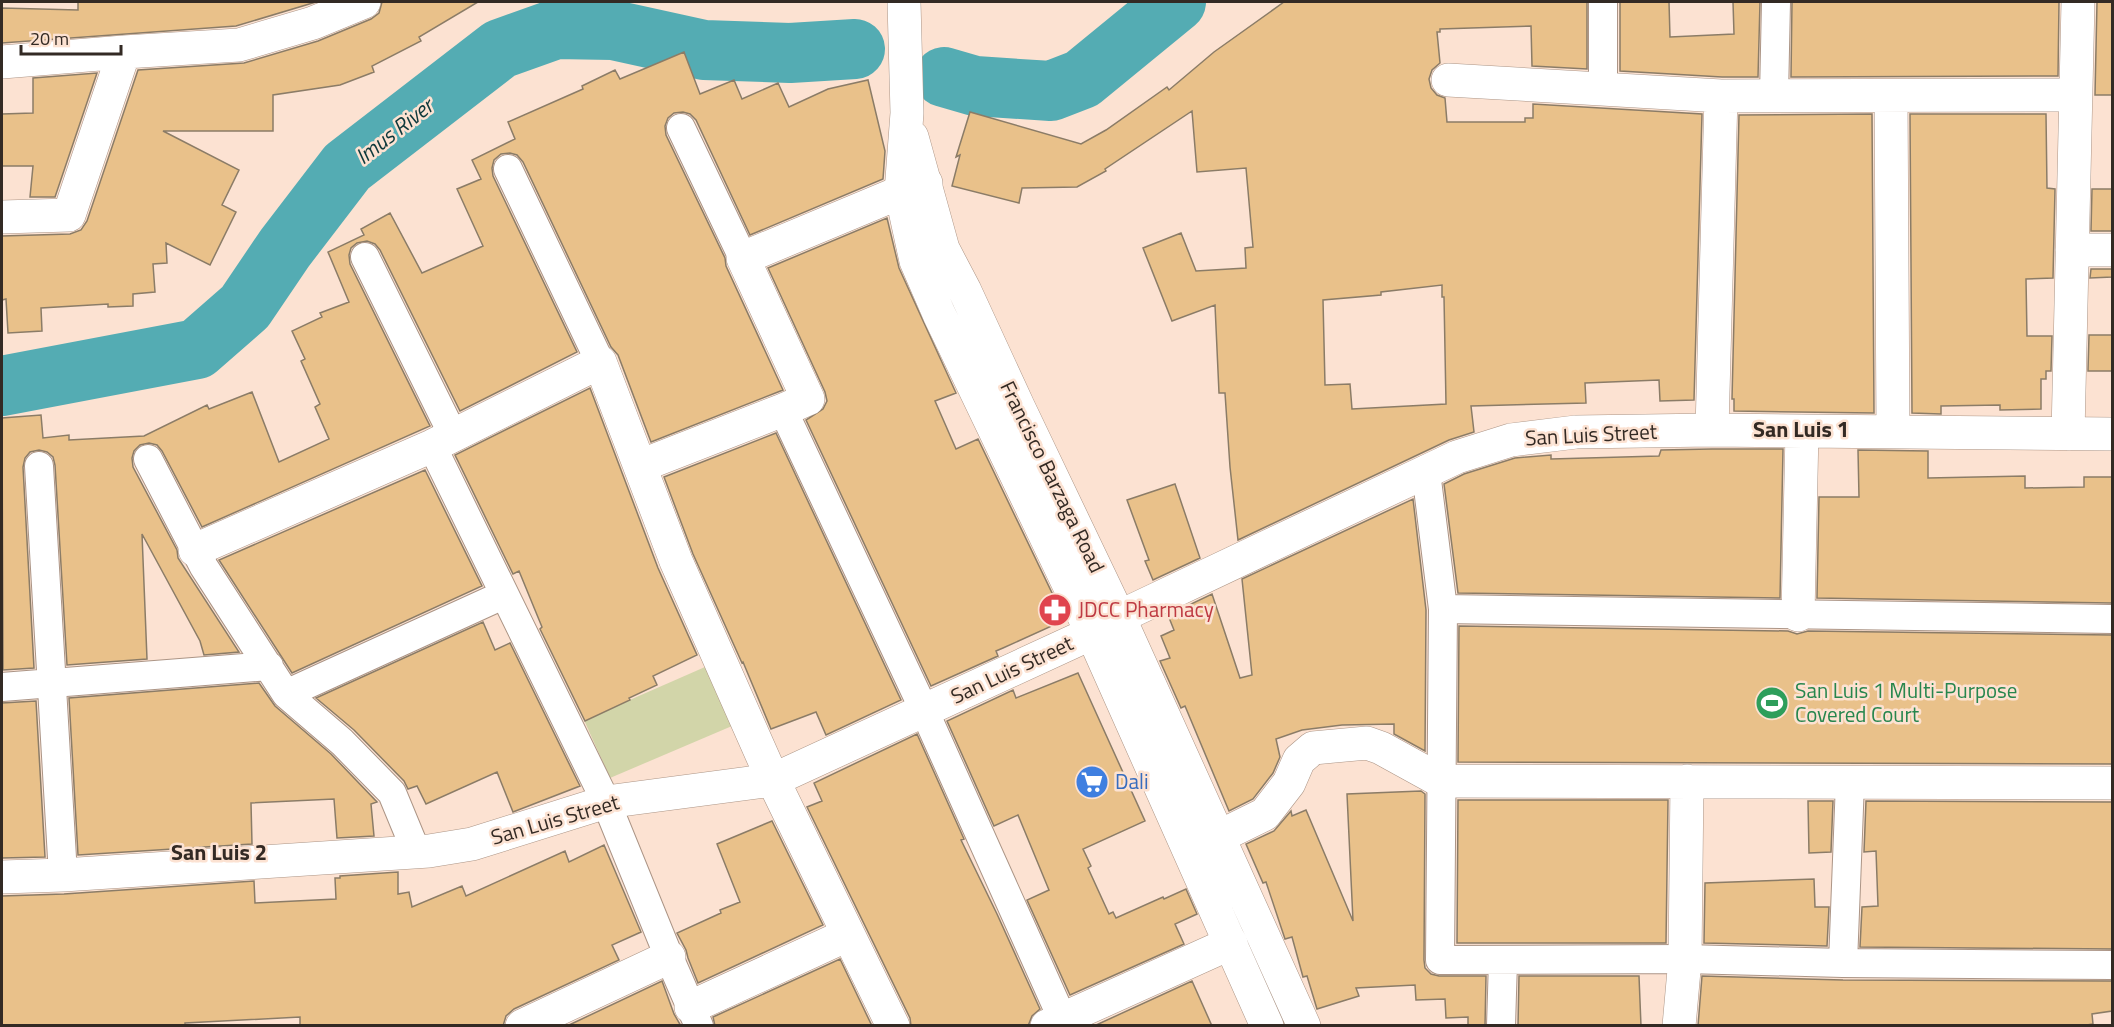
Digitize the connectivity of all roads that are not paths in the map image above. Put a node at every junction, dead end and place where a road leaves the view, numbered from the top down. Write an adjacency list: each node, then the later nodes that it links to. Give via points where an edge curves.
1 (363, 2): 6 (street, via 313,23 239,45)
2 (904, 2): 16 (street, Francisco Barzaga Road, via 907,116)
3 (1603, 2): 9 (street)
4 (1776, 2): 12 (street)
5 (2078, 2): 10 (street)
6 (124, 52): 7 (street); 17 (street, via 69,215)
7 (2, 62)
8 (1448, 80): 9 (street)
9 (1603, 89): 11 (street)
10 (2075, 95): 13 (street); 18 (street)
11 (1721, 96): 12 (street); 24 (street)
12 (1774, 96): 13 (street)
13 (1891, 96): 26 (street)
14 (681, 128): 21 (street)
15 (508, 169): 22 (street)
16 (914, 188): 21 (street); 39 (street, Francisco Barzaga Road, via 916,261 939,314)
17 (2, 217)
18 (2072, 250): 19 (street); 27 (street)
19 (2112, 250)
20 (365, 257): 29 (street)
21 (743, 258): 23 (street, via 808,399)
22 (600, 362): 29 (street); 32 (street)
23 (783, 410): 32 (street); 44 (street)
24 (1713, 430): 25 (street, San Luis Street); 33 (street, San Luis Street, via 1576,432 1511,440)
25 (1802, 431): 26 (street, San Luis Street); 37 (street)
26 (1893, 432): 27 (street, San Luis Street)
27 (2068, 434): 28 (street, San Luis Street)
28 (2112, 434)
29 (442, 441): 34 (street); 35 (street)
30 (148, 459): 34 (street)
31 (39, 466): 41 (street)
32 (640, 466): 45 (street, via 676,561)
33 (1426, 471): 36 (street); 39 (street, San Luis Street)
34 (195, 550): 40 (street)
35 (503, 595): 43 (street); 50 (street)
36 (1443, 609): 37 (street); 46 (street)
37 (1798, 615): 38 (street)
38 (2112, 619)
39 (1106, 625): 44 (street, San Luis Street); 51 (street, Francisco Barzaga Road); 53 (street, Francisco Barzaga Road)
40 (269, 666): 41 (street); 43 (street)
41 (51, 684): 42 (street); 54 (street)
42 (2, 687)
43 (286, 694): 52 (street, via 342,742 392,793)
44 (924, 710): 45 (street, San Luis Street); 64 (street)
45 (773, 780): 50 (street, San Luis Street); 56 (street)
46 (1441, 781): 47 (street); 51 (street, via 1367,743 1312,748 1299,760 1289,783 1265,814); 60 (street, via 1440,960)
47 (1687, 781): 48 (street); 59 (street)
48 (1850, 782): 49 (street); 61 (street)
49 (2112, 783)
50 (606, 802): 52 (street, San Luis Street, via 472,844); 58 (street)
51 (1219, 837): 53 (street); 68 (street, Francisco Barzaga Road)
52 (416, 851): 54 (street, San Luis Street)
53 (1189, 851): 57 (street, Francisco Barzaga Road)
54 (63, 876): 55 (street, San Luis Street)
55 (2, 877)
56 (847, 935): 63 (street); 66 (street)
57 (1231, 943): 64 (street); 67 (street, Francisco Barzaga Road)
58 (669, 957): 63 (street); 65 (street)
59 (1685, 959): 60 (street); 61 (street); 70 (street)
60 (1503, 961): 69 (street)
61 (1843, 963): 62 (street)
62 (2112, 965)
63 (695, 1016)
64 (1055, 1022)
65 (522, 1026)
66 (893, 1026)
67 (1267, 1026)
68 (1304, 1026)
69 (1501, 1026)
70 (1679, 1026)

